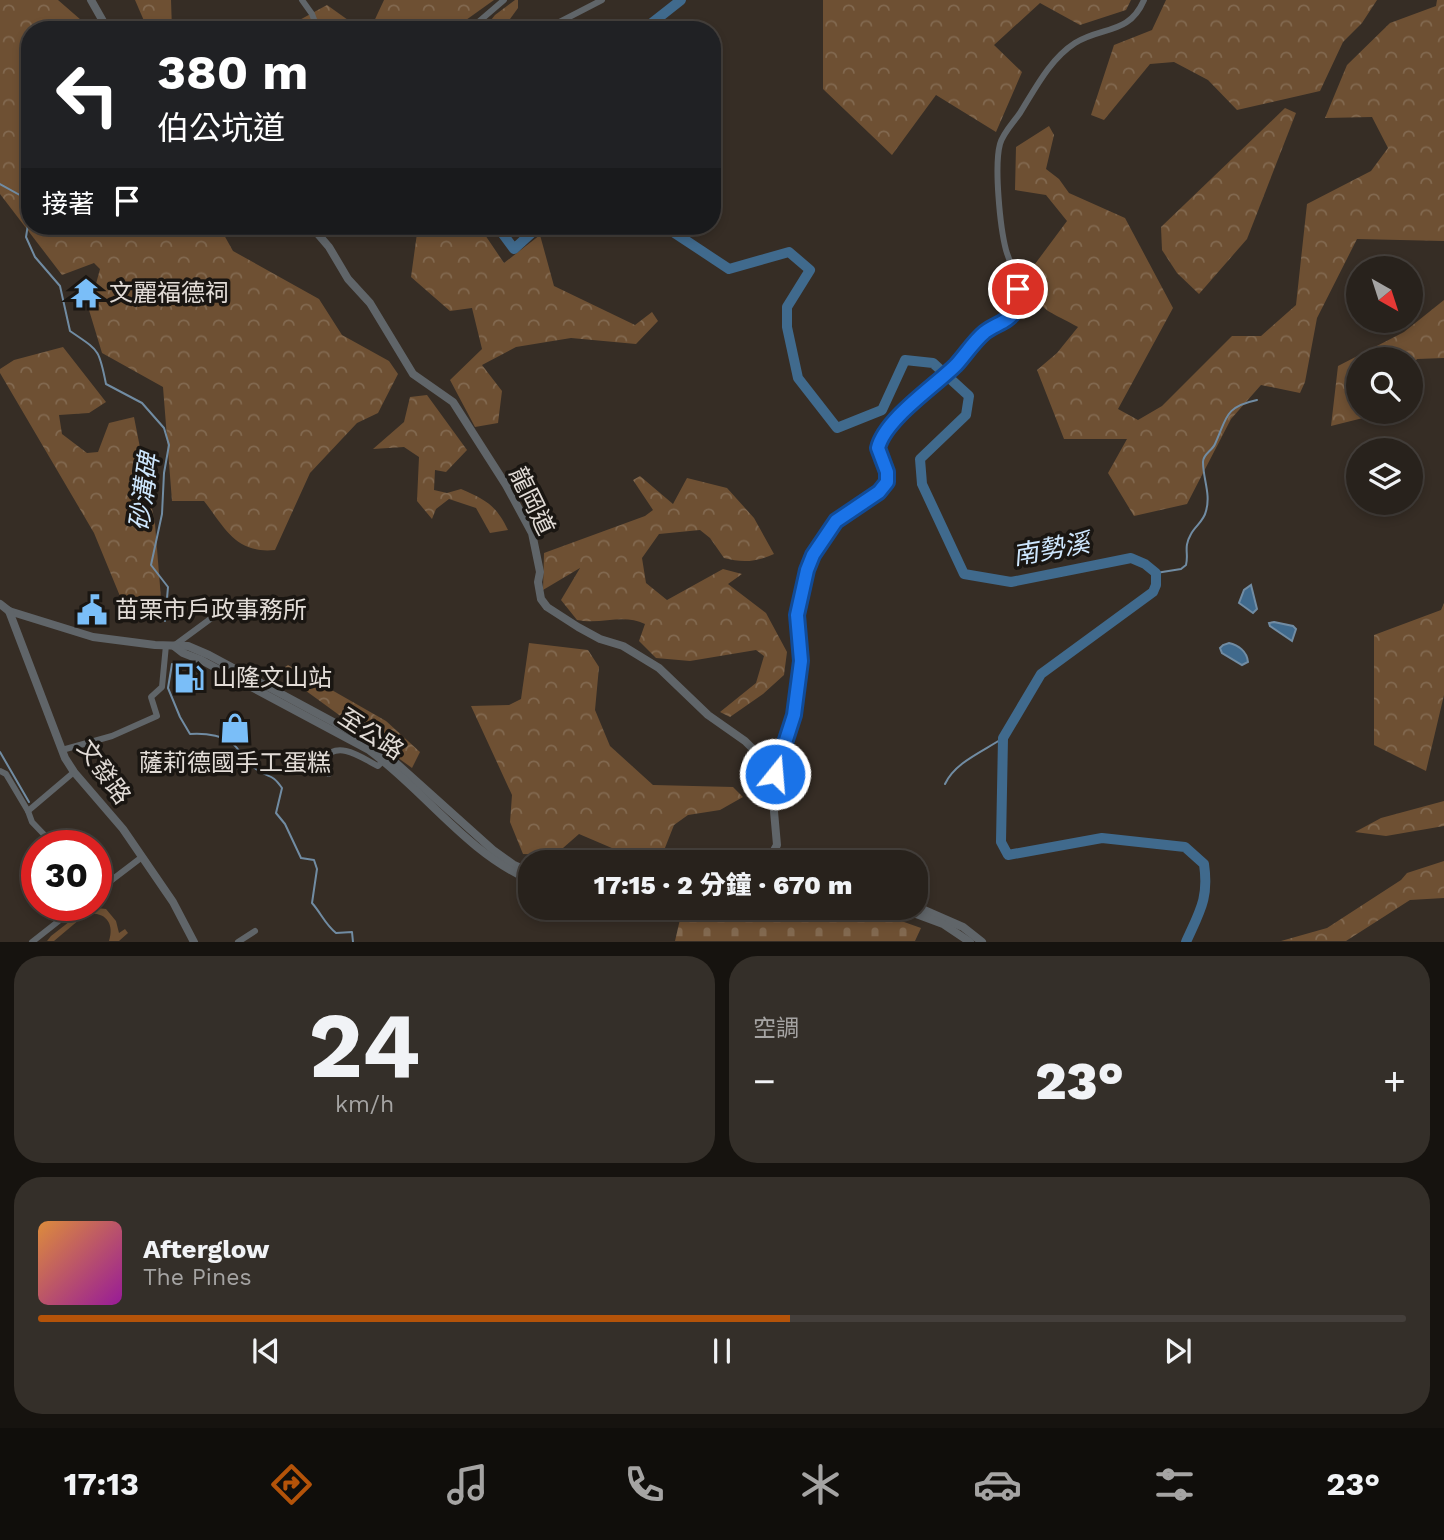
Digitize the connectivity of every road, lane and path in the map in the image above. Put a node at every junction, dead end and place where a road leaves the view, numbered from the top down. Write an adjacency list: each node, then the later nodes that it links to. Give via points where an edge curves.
1 (90, 0): 6 (street)
2 (302, 0): 7 (street)
3 (505, 0): 8 (street)
4 (602, 0): 9 (street)
5 (1144, 0): 21 (street, via 1125,25 1066,50 1039,80 1000,142 999,208 1019,302 1007,321 986,332 907,408 880,441 887,482 836,521 813,555 797,615 801,661 795,705)
6 (103, 21)
7 (315, 21)
8 (480, 21)
9 (560, 21)
10 (319, 235): 21 (street, 龍岡道, via 370,303 413,374 453,402 506,485 532,533 541,599 547,607 659,668 708,715 745,741 766,768)
11 (0, 604): 13 (street, 至公路)
12 (247, 608): 14 (street, via 213,617)
13 (9, 611): 14 (street, 至公路, via 93,637); 16 (street, 文發路)
14 (170, 646): 15 (street, 至公路, via 188,646 209,655); 16 (street, via 162,687 151,697 157,716 112,736)
15 (316, 717): 17 (street, 至公路); 22 (street, 至公路, via 376,745)
16 (62, 750): 19 (street, 文發路)
17 (383, 761): 20 (street, via 378,766 335,750 324,758); 22 (street, 至公路)
18 (0, 771): 23 (street)
19 (74, 772): 23 (street); 26 (street, 文發路)
20 (330, 774)
21 (773, 800): 25 (street, 龍岡道)
22 (439, 807): 27 (street, 至公路); 28 (street, 至公路, via 491,858)
23 (29, 811): 24 (street)
24 (40, 830)
25 (774, 850)
26 (142, 857): 29 (street); 35 (street, 文發路)
27 (518, 866)
28 (518, 873)
29 (112, 880)
30 (928, 912): 38 (street, via 963,927)
31 (928, 919): 37 (street)
32 (59, 921): 34 (street)
33 (255, 931): 36 (street)
34 (32, 942)
35 (194, 942)
36 (239, 942)
37 (970, 942)
38 (982, 942)

